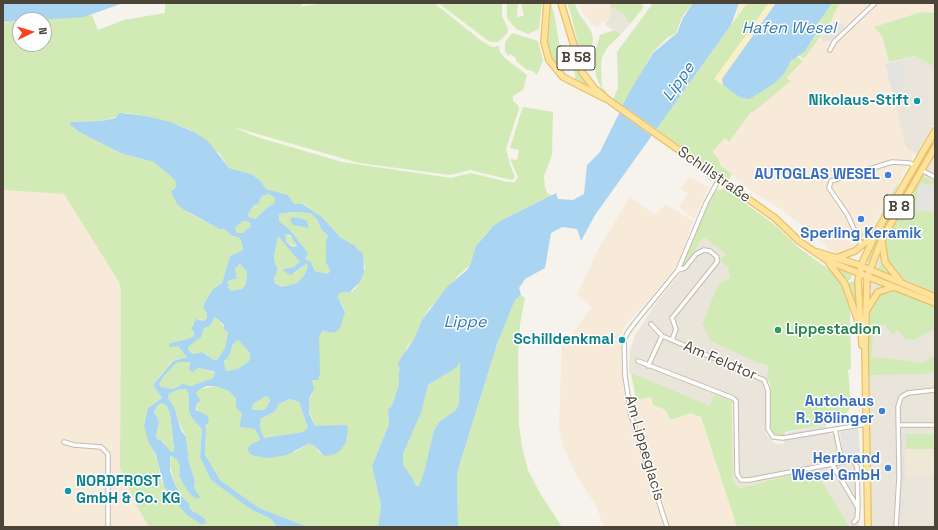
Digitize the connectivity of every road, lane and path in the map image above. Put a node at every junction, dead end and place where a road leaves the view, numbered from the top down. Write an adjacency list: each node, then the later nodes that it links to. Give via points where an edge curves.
1 (547, 3): 5 (main road, B 58, via 544,42 552,66 572,83)
2 (561, 3): 5 (main road, B 58, via 582,72 594,88)
3 (875, 3): 4 (street, via 834,42)
4 (830, 50)
5 (611, 102): 11 (main road, Schillstraße / B 58)
6 (935, 131): 8 (main road, B 8)
7 (935, 147): 9 (main road, B 8)
8 (915, 166): 9 (main road); 12 (main road, B 8); 14 (street, via 910,163 892,162 831,181 829,188 847,214)
9 (922, 170): 10 (street); 13 (main road, B 8)
10 (935, 177)
11 (719, 179): 15 (main road, Schillstraße / B 58, via 775,218); 19 (street, Am Lippeglacis)
12 (876, 233): 14 (main road); 18 (main road, B 8)
13 (882, 239): 20 (main road, B 8); 23 (main road, via 882,257)
14 (862, 246): 16 (main road, via 847,255)
15 (815, 252): 16 (main road, Schillstraße / B 58); 17 (main road, Schillstraße / B 58)
16 (835, 258): 18 (main road, Schillstraße / B 58)
17 (828, 262): 21 (main road, Schillstraße / B 58); 29 (main road, B 8, via 845,284)
18 (861, 266): 20 (main road, Schillstraße / B 58); 21 (main road, B 8)
19 (678, 270): 31 (street, Am Feldtor, via 685,268 696,254 704,250 717,257 717,262 672,318 676,329); 46 (street, Am Lippeglacis, via 624,340 625,376 631,415)
20 (869, 270): 22 (main road, B 8); 23 (main road, Schillstraße / B 58)
21 (859, 275): 22 (main road, Schillstraße / B 58); 29 (main road, B 8)
22 (867, 278): 24 (main road, Schillstraße / B 58); 27 (main road, B 8)
23 (901, 283): 25 (main road, Schillstraße / B 58)
24 (894, 286): 26 (main road, Schillstraße / B 58); 27 (main road, via 878,292)
25 (935, 297)
26 (935, 304)
27 (865, 313): 35 (main road, B 8)
28 (651, 324): 30 (street)
29 (860, 328): 35 (main road, B 8)
30 (662, 336): 31 (street); 33 (street)
31 (672, 340): 39 (street, Am Feldtor, via 764,380 768,390 768,429 773,437 783,438)
32 (638, 361): 33 (street)
33 (648, 366): 42 (street, via 736,401 737,474 740,480)
34 (935, 390): 37 (street, via 908,393 901,397)
35 (866, 403): 36 (main road, B 8)
36 (866, 424): 39 (street, Am Feldtor); 47 (main road, B 8)
37 (898, 425): 38 (street); 48 (street, via 899,477)
38 (935, 425)
39 (836, 429): 41 (street)
40 (64, 442): 45 (street, via 101,447 108,454)
41 (842, 462): 42 (street); 43 (street, via 853,460 856,463)
42 (832, 464): 43 (street)
43 (858, 507): 44 (street, via 857,519)
44 (854, 522)
45 (108, 527)
46 (668, 527)
47 (868, 527)
48 (896, 527)

